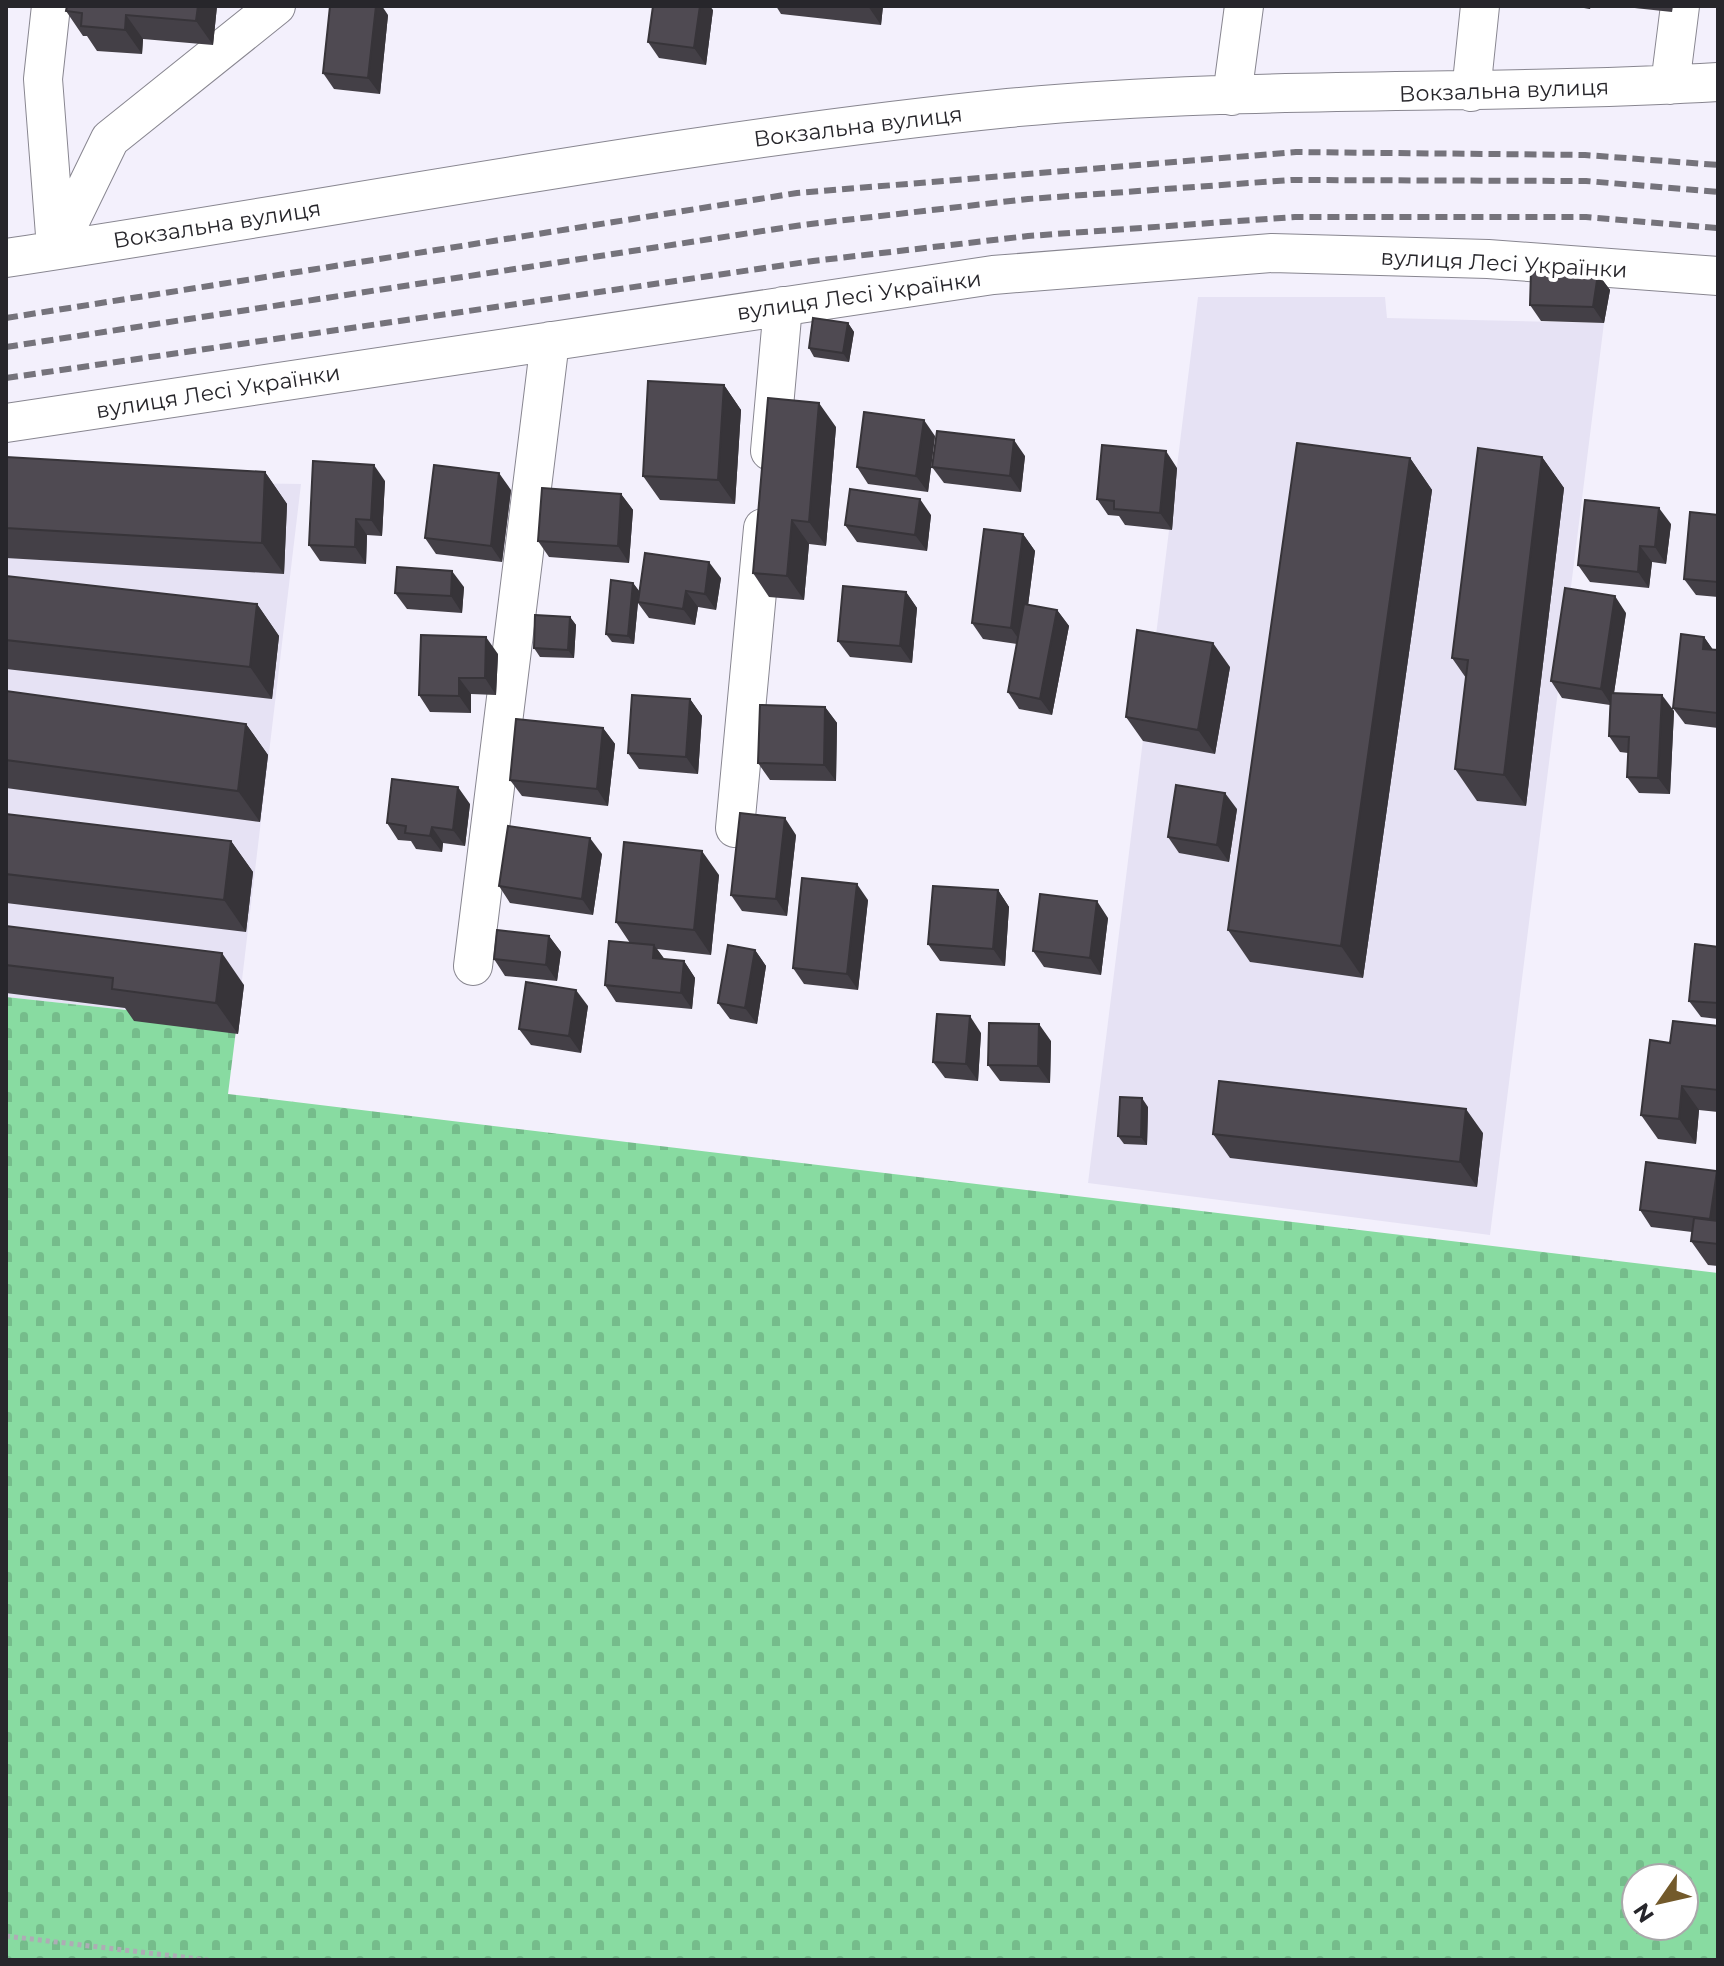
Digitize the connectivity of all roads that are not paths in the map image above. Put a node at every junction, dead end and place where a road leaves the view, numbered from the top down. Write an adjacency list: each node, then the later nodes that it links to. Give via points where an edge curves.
1 (51, 6): 10 (street, via 43,79)
2 (276, 6): 10 (street, via 110,139)
3 (1244, 6): 9 (street)
4 (1480, 6): 8 (street)
5 (1680, 6): 7 (street)
6 (1718, 82): 7 (street, Вокзальна вулиця)
7 (1670, 85): 8 (street, Вокзальна вулиця)
8 (1471, 92): 9 (street, Вокзальна вулиця)
9 (1232, 96): 10 (street, Вокзальна вулиця, via 1013,108 773,135)
10 (56, 250): 11 (street, Вокзальна вулиця)
11 (6, 258)
12 (1718, 276): 13 (street, вулиця Лесі Українки, via 1488,259 1272,253 993,275)
13 (783, 306): 14 (street, вулиця Лесі Українки); 16 (street)
14 (550, 341): 15 (street, вулиця Лесі Українки); 17 (street)
15 (6, 423)
16 (735, 828)
17 (473, 966)

